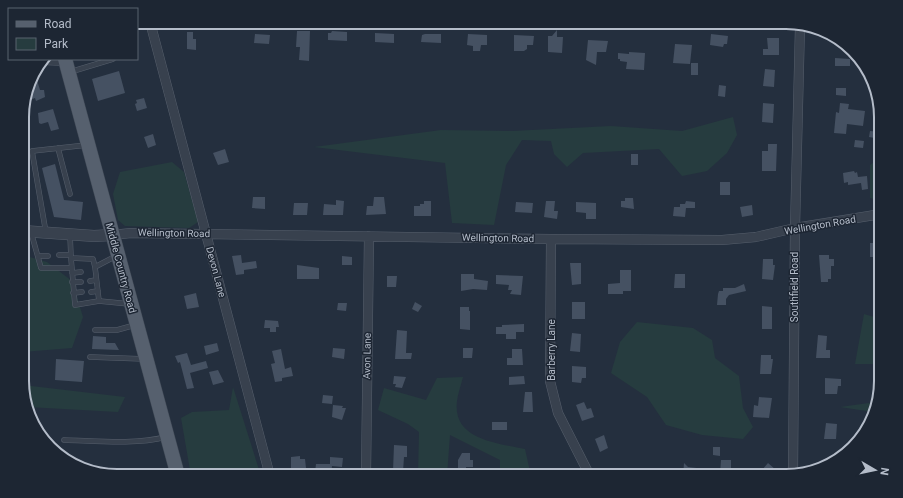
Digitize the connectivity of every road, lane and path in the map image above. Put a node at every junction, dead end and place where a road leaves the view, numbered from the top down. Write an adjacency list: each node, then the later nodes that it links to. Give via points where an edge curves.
1 (152, 29): 14 (street, Devon Lane)
2 (800, 30): 10 (street, Southfield Road)
3 (104, 60): 5 (lane)
4 (49, 61): 5 (street)
5 (67, 64): 6 (main road, Middle Country Road)
6 (88, 145): 7 (lane); 15 (main road, Middle Country Road)
7 (58, 148): 8 (lane); 12 (lane, via 32,151)
8 (70, 194)
9 (874, 215): 10 (street, Wellington Road)
10 (795, 228): 18 (street, Wellington Road, via 756,237 722,240); 48 (street, Southfield Road)
11 (29, 231): 12 (street)
12 (46, 233): 13 (street)
13 (70, 234): 15 (street); 22 (lane)
14 (206, 234): 15 (street, Wellington Road); 17 (street, Wellington Road); 45 (street, Devon Lane)
15 (112, 235): 23 (main road, Middle Country Road)
16 (29, 236): 20 (lane)
17 (369, 236): 18 (street, Wellington Road); 46 (street, Avon Lane)
18 (551, 239): 47 (street, Barberry Lane, via 550,381 558,413)
19 (58, 255): 22 (lane)
20 (38, 256): 21 (lane); 25 (lane, via 41,268)
21 (48, 256)
22 (71, 256): 24 (lane, via 93,259); 25 (lane)
23 (118, 256): 24 (lane); 37 (main road, Middle Country Road)
24 (95, 269): 26 (lane); 28 (lane)
25 (72, 270): 27 (lane); 30 (lane)
26 (90, 271)
27 (81, 272)
28 (96, 280): 29 (lane); 32 (lane)
29 (90, 281)
30 (72, 282): 31 (lane); 33 (lane)
31 (81, 282)
32 (98, 291): 35 (lane); 36 (lane)
33 (73, 292): 34 (lane); 36 (lane, via 75,305)
34 (82, 292)
35 (91, 292)
36 (99, 301): 37 (lane)
37 (131, 304): 38 (main road, Middle Country Road)
38 (137, 324): 39 (lane, via 118,330); 41 (main road, Middle Country Road)
39 (95, 330)
40 (90, 357): 41 (lane)
41 (146, 359): 42 (main road, Middle Country Road)
42 (168, 437): 43 (lane, via 145,441); 44 (main road, Middle Country Road)
43 (64, 440)
44 (175, 469)
45 (268, 469)
46 (366, 469)
47 (586, 469)
48 (793, 469)

